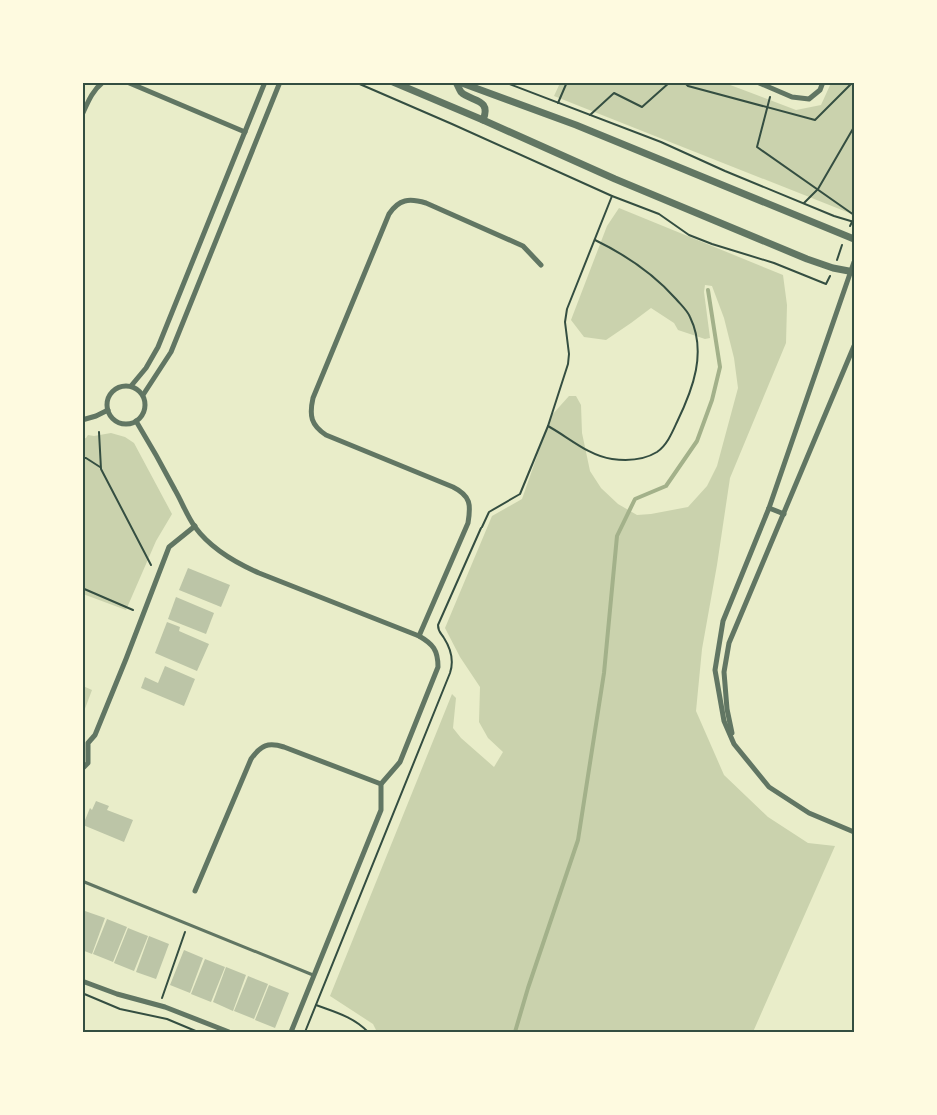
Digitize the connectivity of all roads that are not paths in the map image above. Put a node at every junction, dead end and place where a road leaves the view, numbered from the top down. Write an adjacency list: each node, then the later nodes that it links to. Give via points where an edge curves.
1 (103, 82): 9 (street, via 90,96)
2 (128, 82): 11 (street)
3 (265, 82): 11 (street)
4 (280, 82): 18 (street, via 171,352)
5 (393, 82): 10 (street)
6 (458, 82): 10 (street, via 461,92 485,107); 12 (street, via 576,125)
7 (757, 82): 8 (street, via 792,97 809,99)
8 (823, 82)
9 (82, 115)
10 (483, 120): 15 (street, via 796,255)
11 (245, 132): 17 (street, via 158,347)
12 (855, 239)
13 (855, 262): 15 (street)
14 (541, 265): 25 (street, via 523,246 426,202 414,199 395,206 313,398 313,421 326,435 461,491 467,498 468,523)
15 (853, 271): 22 (street)
16 (855, 346): 23 (street)
17 (131, 386): 18 (street); 19 (street, via 112,391)
18 (143, 395): 21 (street, via 145,408)
19 (108, 410): 20 (street); 21 (street, via 117,422)
20 (82, 420)
21 (136, 421): 24 (street)
22 (769, 508): 23 (street); 26 (street, via 723,621 715,670 724,721)
23 (784, 514): 26 (street, via 729,643 724,672)
24 (195, 526): 25 (street, via 239,564); 27 (street, via 169,547 100,724 88,743 87,763)
25 (419, 636): 28 (street, via 435,649 438,667 400,762)
26 (734, 744): 29 (street, via 769,787 809,813)
27 (82, 769)
28 (381, 784): 31 (street, via 274,744 257,750); 32 (street, via 381,810)
29 (855, 832)
30 (82, 882): 32 (lane)
31 (195, 891)
32 (314, 976): 35 (street)
33 (82, 981): 34 (street)
34 (229, 1032)
35 (291, 1032)

